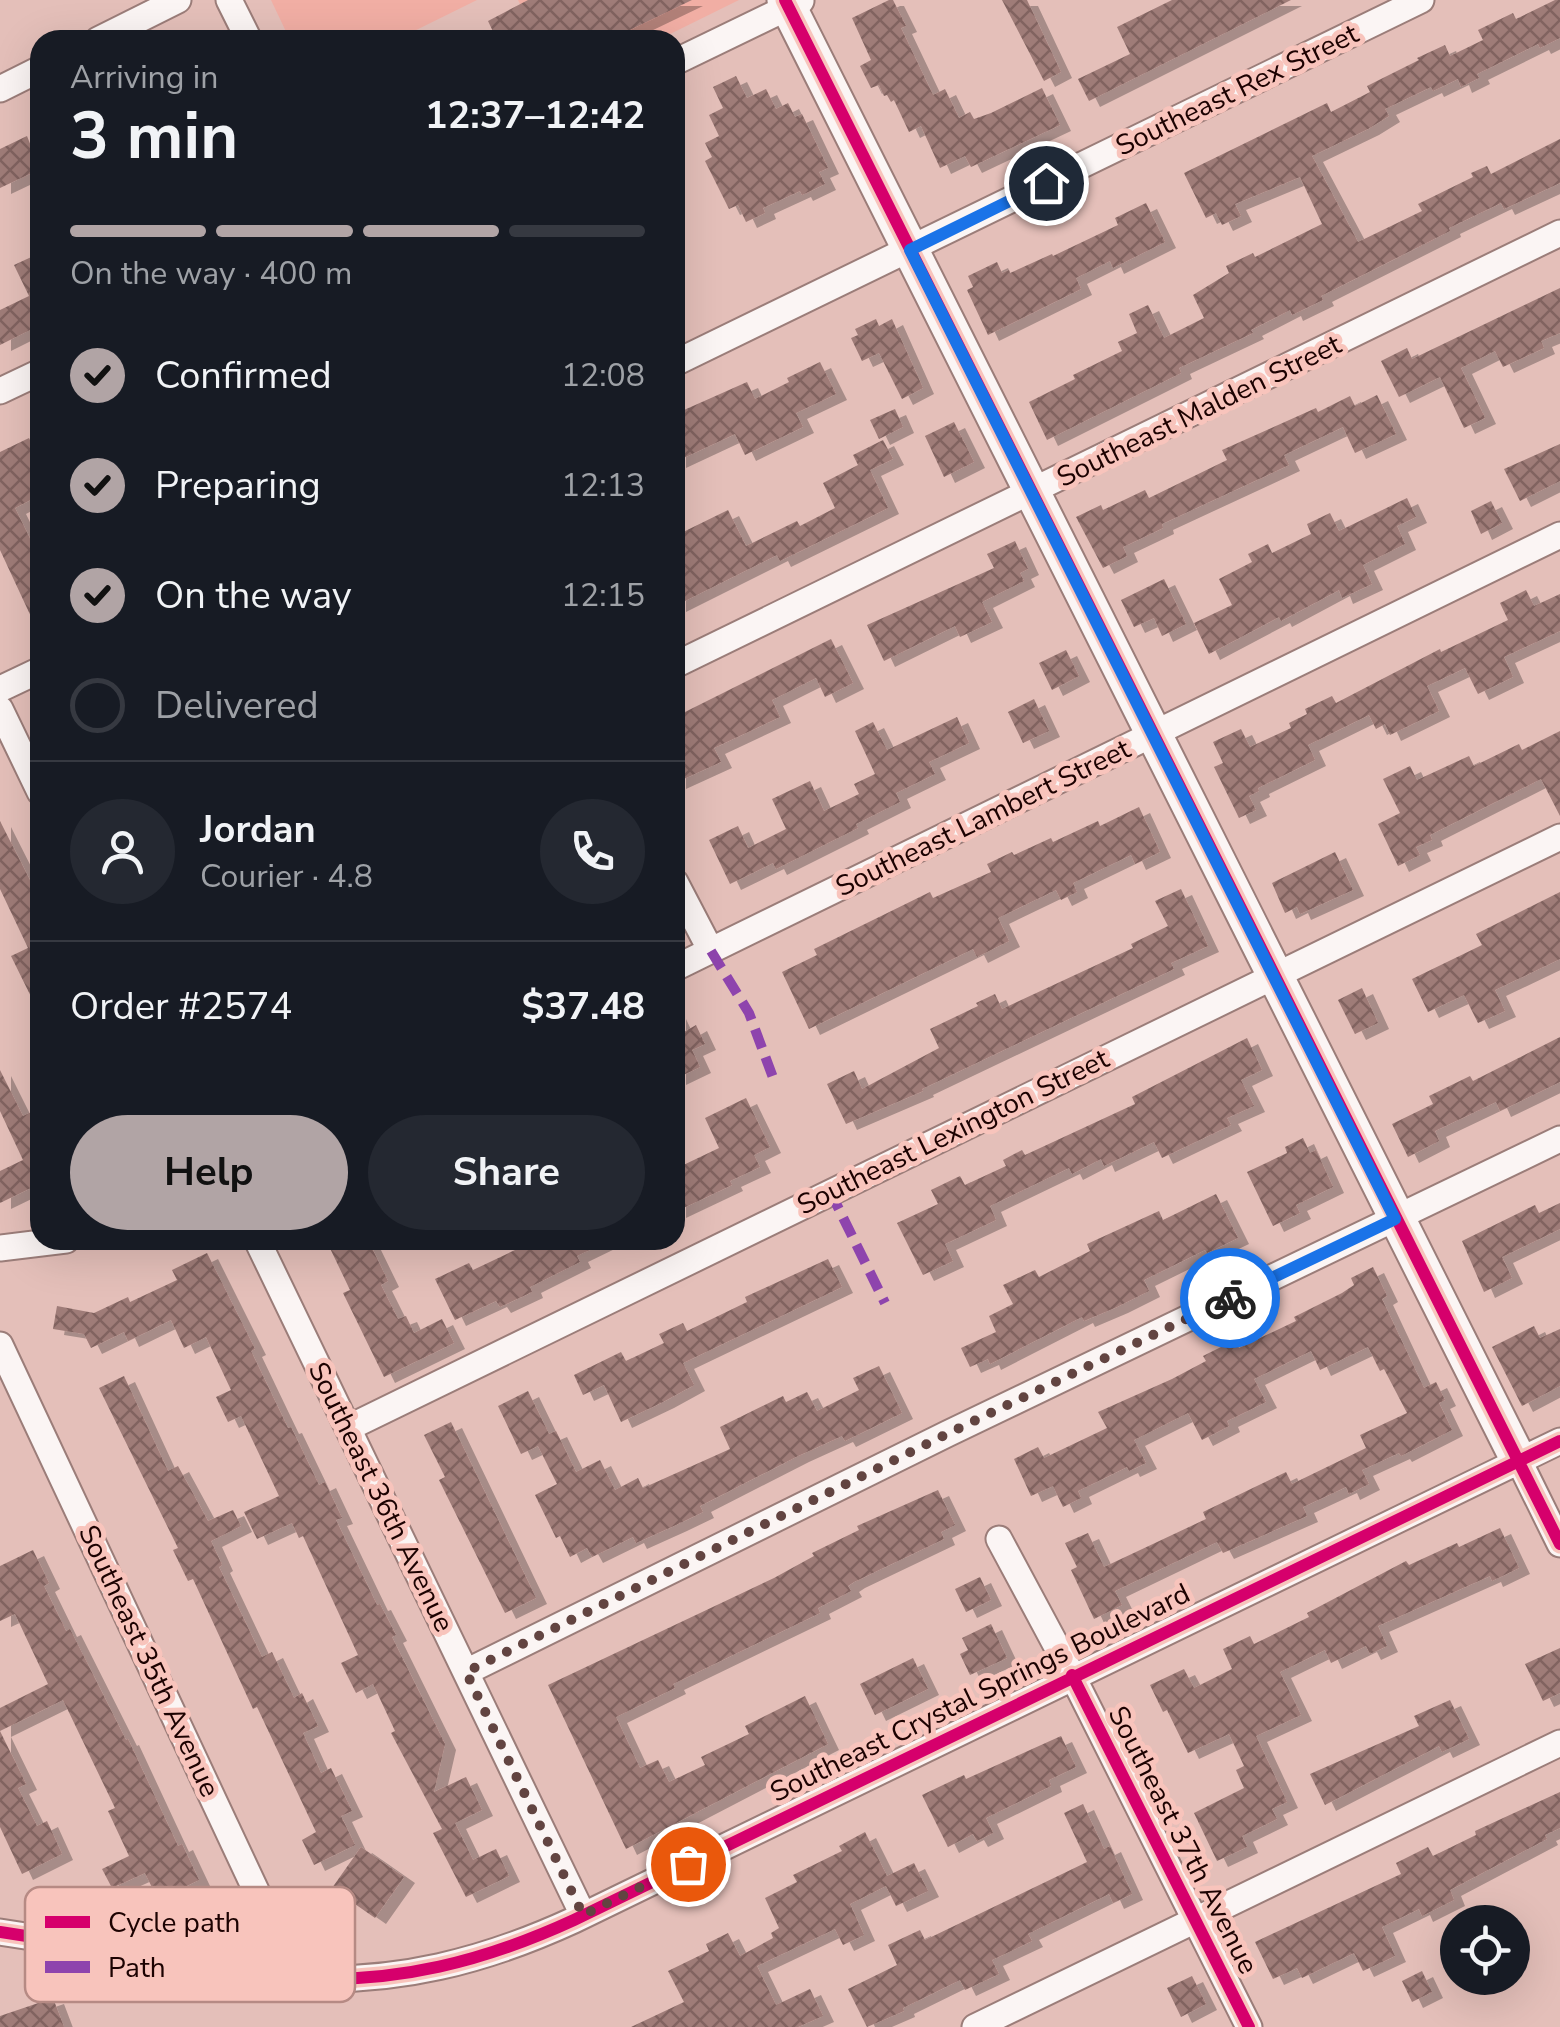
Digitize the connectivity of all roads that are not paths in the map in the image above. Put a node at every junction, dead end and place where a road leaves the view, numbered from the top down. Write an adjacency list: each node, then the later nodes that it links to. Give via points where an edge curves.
1 (178, 0): 5 (street)
2 (229, 0): 6 (street)
3 (1421, 0): 11 (street, Southeast Rex Street)
4 (792, 2): 7 (street); 11 (street)
5 (118, 30)
6 (244, 30)
7 (685, 57)
8 (30, 74): 9 (street)
9 (0, 88)
10 (1560, 233): 15 (street, Southeast Malden Street)
11 (910, 250): 12 (street, Southeast Rex Street); 15 (street)
12 (685, 358)
13 (30, 377): 14 (street)
14 (0, 391)
15 (1032, 493): 17 (street, Southeast Malden Street); 21 (street)
16 (1560, 535): 21 (street, Southeast Lambert Street)
17 (685, 661)
18 (30, 675): 19 (street)
19 (0, 689)
20 (0, 709): 22 (street)
21 (1153, 734): 25 (street, Southeast Lambert Street); 27 (street)
22 (30, 771)
23 (1560, 837): 27 (street, Southeast Lexington Street)
24 (685, 902): 25 (street)
25 (710, 951): 26 (street, Southeast Lambert Street)
26 (685, 963)
27 (1275, 977): 29 (street); 34 (street, Southeast Lexington Street)
28 (1560, 1138): 29 (street)
29 (1395, 1219): 36 (street); 39 (street)
30 (30, 1244): 31 (street)
31 (0, 1248)
32 (262, 1250): 34 (street, Southeast 36th Avenue)
33 (0, 1345): 42 (street, Southeast 35th Avenue)
34 (348, 1428): 39 (street, Southeast 36th Avenue)
35 (1560, 1441): 36 (street, Southeast Crystal Springs Boulevard)
36 (1519, 1461): 38 (street); 40 (street, Southeast Crystal Springs Boulevard)
37 (998, 1539): 40 (street, Southeast 37th Avenue)
38 (1560, 1544)
39 (466, 1672): 43 (street, Southeast 36th Avenue)
40 (1072, 1675): 43 (street, Southeast Crystal Springs Boulevard); 44 (street, Southeast 37th Avenue)
41 (1560, 1742): 44 (street)
42 (254, 1887)
43 (583, 1915): 47 (street, Southeast Crystal Springs Boulevard, via 474,1960)
44 (1196, 1920): 48 (street); 49 (street, Southeast 37th Avenue)
45 (0, 1932): 46 (street, Southeast Crystal Springs Boulevard)
46 (25, 1936)
47 (355, 1979)
48 (974, 2027)
49 (1249, 2027)

